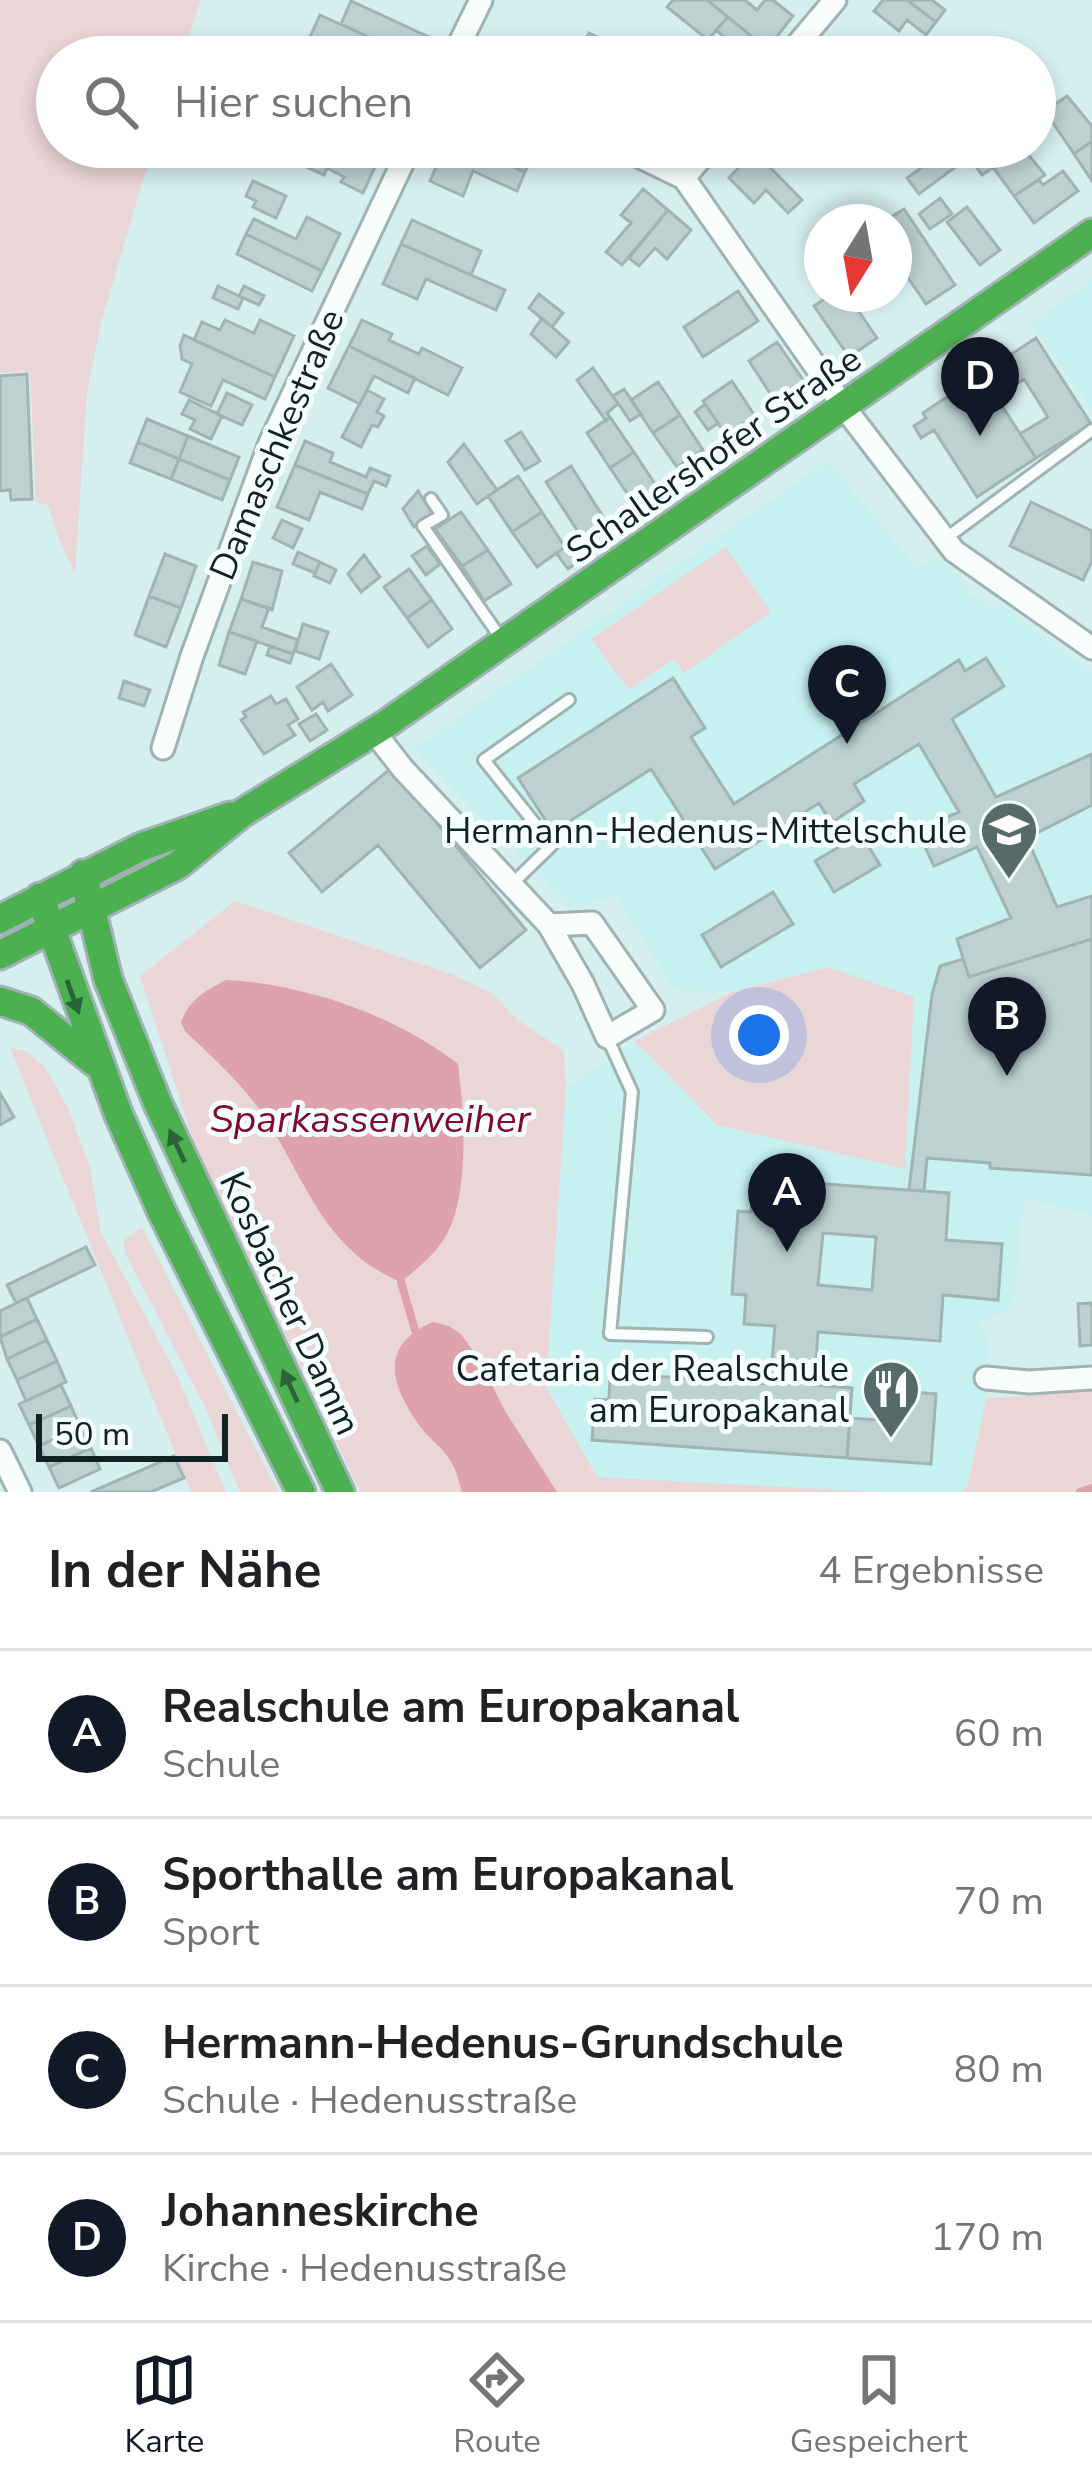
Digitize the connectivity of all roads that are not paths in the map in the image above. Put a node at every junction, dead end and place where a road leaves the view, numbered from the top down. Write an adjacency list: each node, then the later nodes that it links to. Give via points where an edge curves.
1 (481, 0): 3 (street)
2 (835, 0): 4 (street)
3 (463, 36)
4 (805, 36)
5 (400, 168): 18 (street, Damaschkestraße, via 269,442)
6 (663, 168): 8 (street)
7 (692, 168): 8 (street)
8 (684, 178): 10 (street)
9 (1092, 233): 10 (street, Schallershofer Straße)
10 (844, 407): 13 (street); 14 (street, Schallershofer Straße)
11 (1092, 430): 13 (lane)
12 (431, 499): 14 (lane, via 442,514 423,526)
13 (945, 539): 15 (street)
14 (504, 642): 17 (street, Schallershofer Straße)
15 (1092, 647)
16 (569, 700): 21 (lane, via 484,760 552,845)
17 (374, 732): 19 (street, Schallershofer Straße); 21 (street)
18 (164, 748)
19 (242, 813): 20 (street, Schallershofer Straße, via 189,826); 23 (street, Schallershofer Straße, via 178,865)
20 (82, 874): 22 (street, Schallershofer Straße); 23 (street, Kosbacher Damm)
21 (511, 885): 25 (street)
22 (40, 897): 24 (street, Schallershofer Straße); 26 (street, Kosbacher Damm)
23 (90, 909): 26 (street, Schallershofer Straße); 37 (street, Kosbacher Damm, one-way to 23, via 158,1104 108,979)
24 (0, 919)
25 (549, 925): 29 (street); 29 (street, via 592,923 653,1010)
26 (51, 928): 27 (street, Schallershofer Straße); 30 (street, Kosbacher Damm, one-way to 30)
27 (0, 955)
28 (0, 1001): 30 (street, Kosbacher Damm, via 31,1011)
29 (607, 1037): 31 (lane, via 632,1091 610,1334)
30 (98, 1066): 36 (street, Kosbacher Damm)
31 (707, 1337)
32 (986, 1378): 33 (street)
33 (1092, 1378)
34 (0, 1451): 35 (street)
35 (20, 1492)
36 (302, 1492)
37 (340, 1492)

